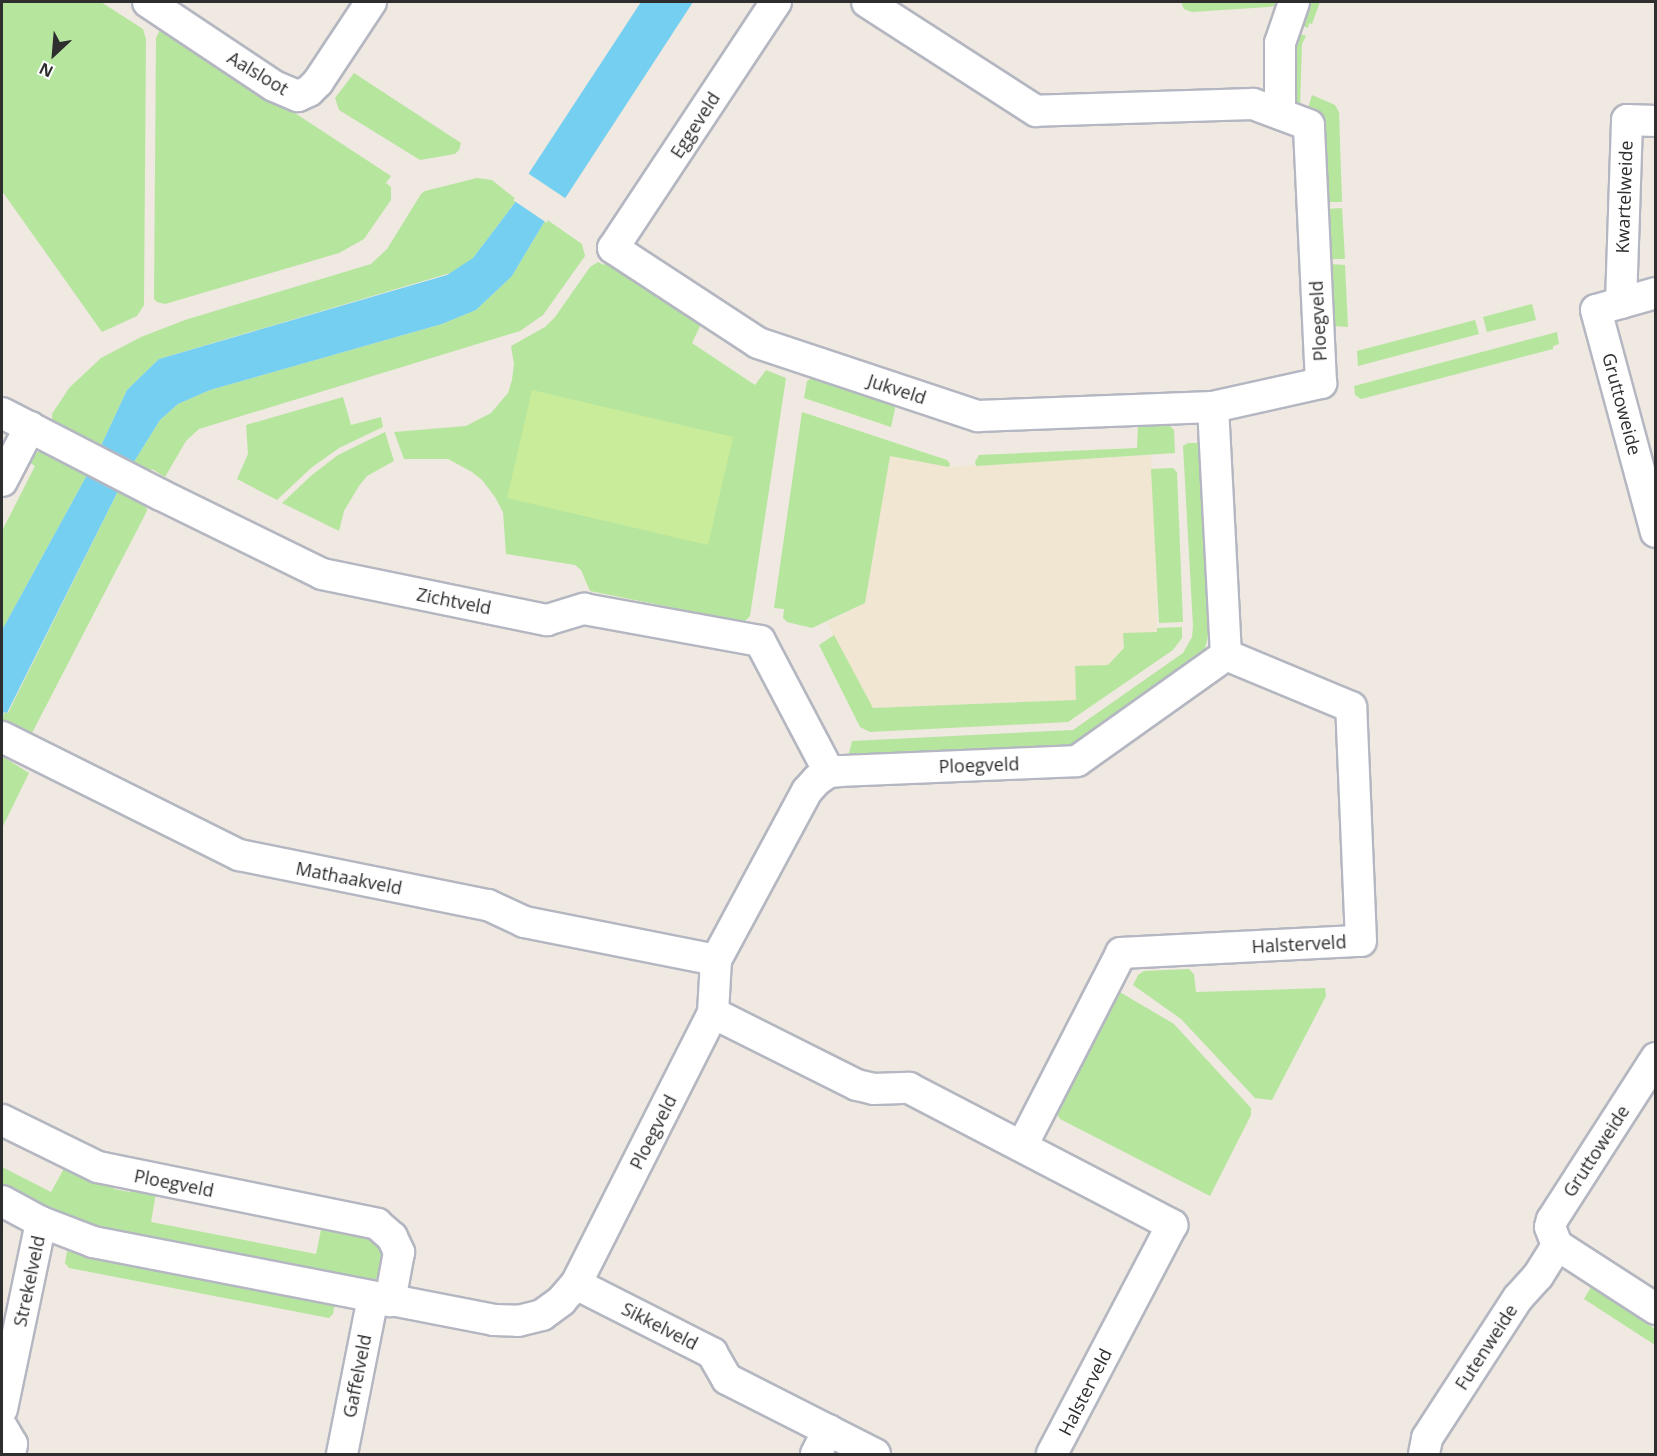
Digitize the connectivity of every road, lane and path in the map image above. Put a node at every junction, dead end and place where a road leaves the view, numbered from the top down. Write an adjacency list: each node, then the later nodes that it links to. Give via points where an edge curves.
1 (148, 2): 2 (street, Aalsloot, via 274,86 298,96 318,82)
2 (370, 2)
3 (776, 2): 8 (street, Eggeveld)
4 (867, 2): 6 (street, Ploegveld, via 1036,111 1253,104)
5 (1294, 2): 6 (street, via 1280,43)
6 (1281, 114): 11 (street, Ploegveld, via 1309,125 1321,383)
7 (1656, 121): 10 (street, Kwartelweide, via 1627,120)
8 (613, 248): 11 (street, Jukveld, via 758,343 978,416)
9 (1656, 293): 10 (street)
10 (1609, 306): 15 (street, Gruttoweide)
11 (1212, 407): 16 (street)
12 (2, 413): 13 (street, Zichtveld)
13 (30, 427): 14 (street); 18 (street, Zichtveld, via 322,574 547,620 584,609 760,641)
14 (2, 481)
15 (1656, 532)
16 (1226, 655): 18 (street, Ploegveld, via 1077,761); 23 (street, Halsterveld, via 1351,707 1361,941 1121,953)
17 (6, 739): 19 (street, Mathaakveld, via 238,855 493,906 524,922)
18 (829, 772): 19 (street, Ploegveld, via 807,791)
19 (716, 960): 20 (street, Ploegveld)
20 (714, 1013): 23 (street, Halsterveld, via 857,1085 874,1089 909,1088); 27 (street, Ploegveld)
21 (1656, 1058): 26 (street, Gruttoweide, via 1552,1220 1551,1234)
22 (2, 1120): 28 (street, Ploegveld, via 98,1167 377,1224 393,1237 399,1252)
23 (1022, 1146): 36 (street, Halsterveld, via 1172,1225)
24 (2, 1201): 25 (street, Ploegveld)
25 (41, 1222): 28 (street, Ploegveld, via 93,1242); 30 (street, Strekelveld)
26 (1557, 1245): 29 (street); 37 (street, Futenweide, via 1427,1438)
27 (576, 1284): 28 (street, Ploegveld, via 542,1315 518,1320 494,1320); 32 (street, Sikkelveld, via 712,1353 727,1379)
28 (381, 1299): 34 (street, Gaffelveld)
29 (1656, 1309)
30 (2, 1409)
31 (2, 1426): 33 (street, via 12,1444)
32 (822, 1442): 35 (street, Sikkelveld)
33 (10, 1455)
34 (342, 1455)
35 (875, 1455)
36 (1052, 1455)
37 (1424, 1455)

